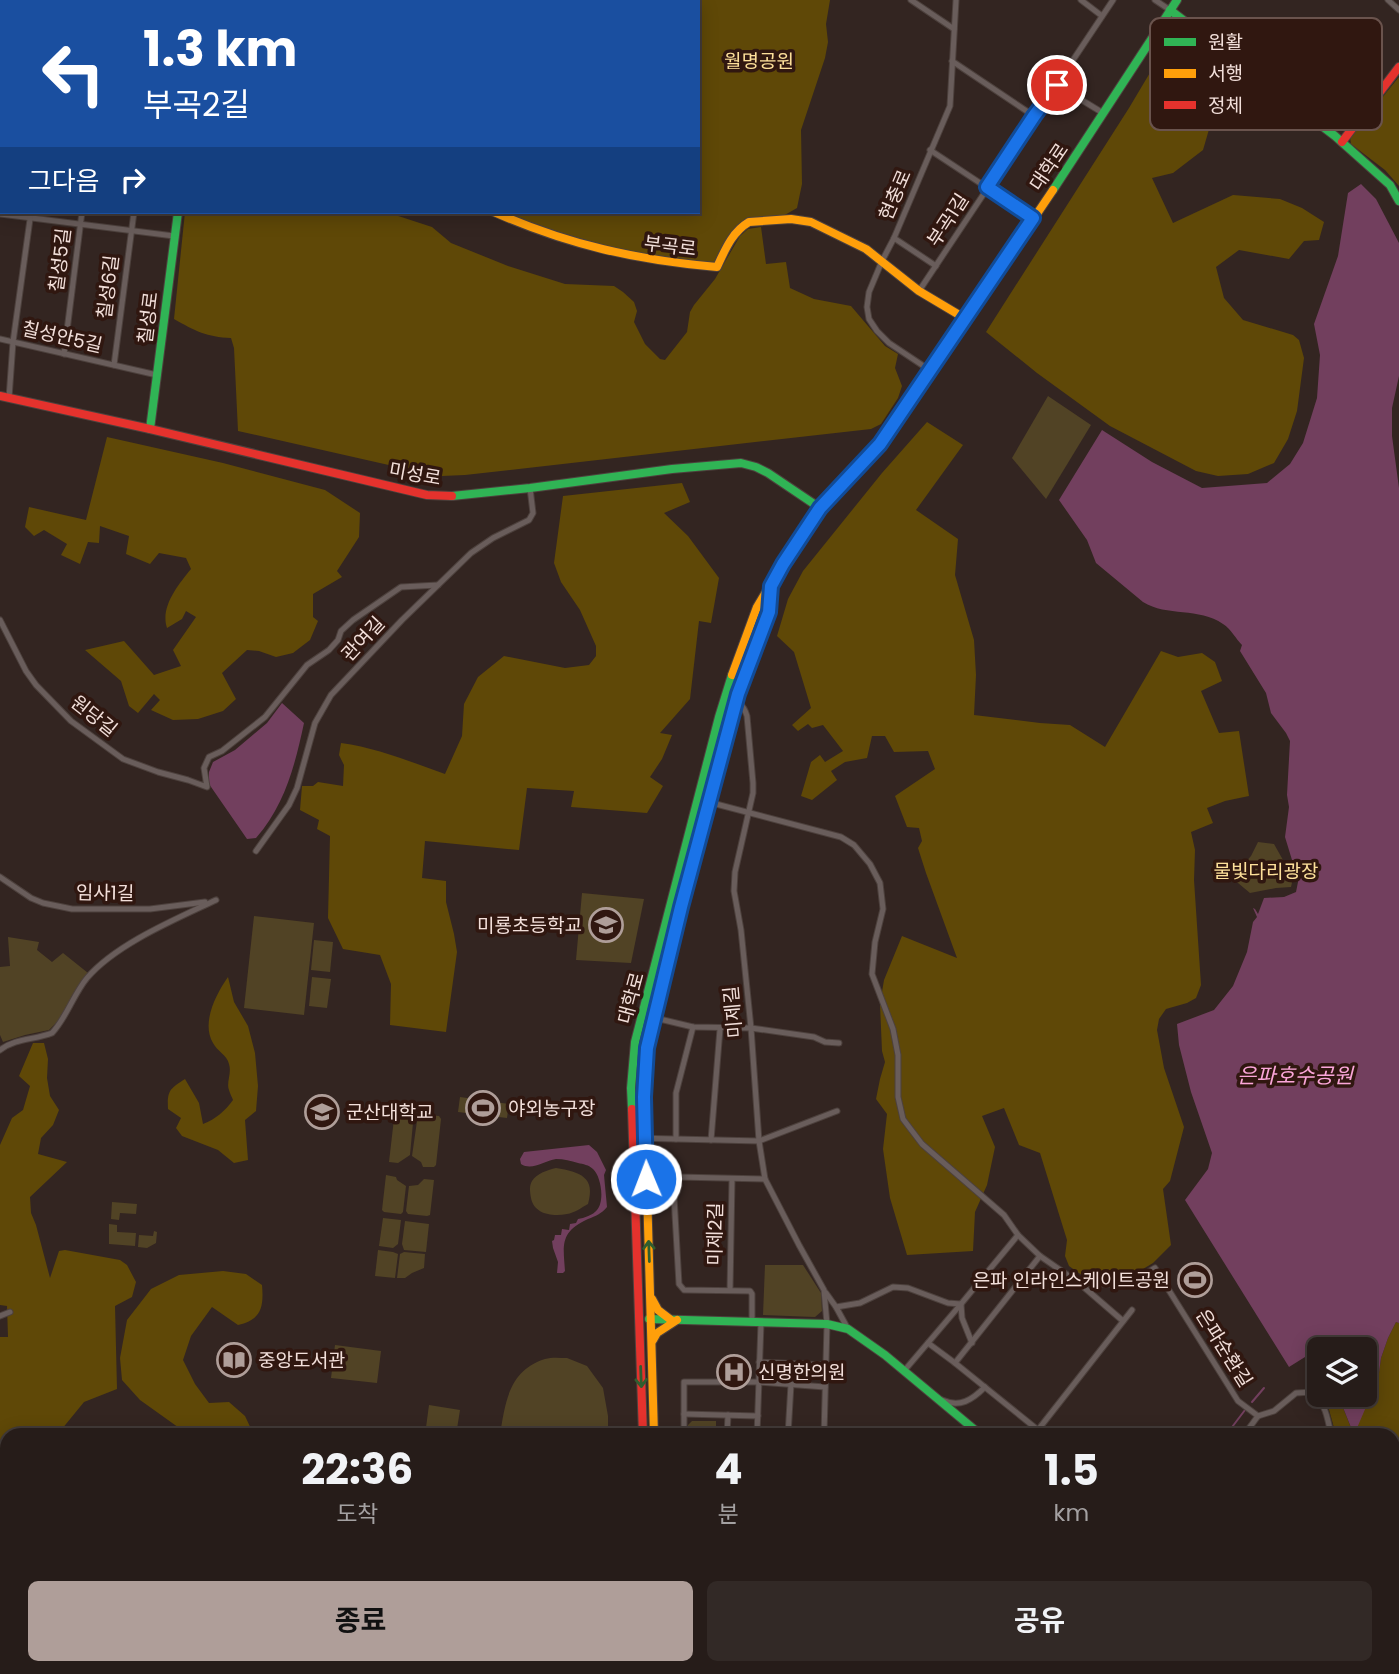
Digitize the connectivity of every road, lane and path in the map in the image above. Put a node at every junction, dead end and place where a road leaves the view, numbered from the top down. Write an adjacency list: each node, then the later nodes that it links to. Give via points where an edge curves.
1 (912, 0): 13 (street)
2 (956, 0): 13 (street, 현충로)
3 (1080, 0): 10 (street)
4 (1113, 0): 10 (street, 부곡1길)
5 (1156, 0): 8 (street)
6 (1177, 0): 8 (street, 대학로)
7 (1388, 0): 9 (street)
8 (1170, 10): 11 (street, 대학로); 12 (street)
9 (1399, 10)
10 (1102, 16): 17 (street, 부곡1길)
11 (1165, 18)
12 (1180, 18)
13 (954, 29): 15 (street, 현충로)
14 (1150, 41): 19 (street, 대학로)
15 (952, 61): 20 (street); 24 (street, 현충로, via 950,106)
16 (1399, 67): 18 (street)
17 (1057, 85): 19 (street); 20 (street, 부곡1길)
18 (1382, 89)
19 (1103, 113): 33 (street, 대학로)
20 (1034, 116): 25 (street, 부곡1길)
21 (1326, 130): 23 (street)
22 (1351, 130): 23 (street)
23 (1342, 142): 26 (street, via 1390,185)
24 (930, 150): 25 (street); 37 (street, 현충로)
25 (987, 187): 33 (street); 39 (street, 부곡1길)
26 (1399, 201)
27 (0, 214): 32 (street)
28 (82, 214): 34 (street, 칠성5길)
29 (134, 214): 35 (street, 칠성6길)
30 (178, 214): 36 (street, 칠성로)
31 (499, 214): 38 (street, 부곡로, via 593,249 717,267 743,225 799,219 866,249)
32 (31, 215): 34 (street); 43 (street)
33 (1033, 218): 41 (street, 대학로)
34 (81, 224): 35 (street); 44 (street, 칠성5길)
35 (132, 231): 36 (street); 45 (street, 칠성6길)
36 (174, 236): 47 (street, 칠성로)
37 (894, 237): 38 (street, 현충로); 39 (street, 부곡1길)
38 (881, 261): 40 (street, 부곡로); 46 (street, 현충로, via 869,292 869,319 890,343)
39 (936, 266): 40 (street, 부곡1길)
40 (919, 290): 41 (street, 부곡로)
41 (966, 319): 46 (street, 대학로)
42 (0, 339): 43 (street, 칠성안5길)
43 (13, 342): 44 (street, 칠성안5길); 48 (street)
44 (64, 354): 45 (street, 칠성안5길)
45 (114, 365): 47 (street, 칠성안5길)
46 (931, 371): 51 (street, 대학로, via 880,444)
47 (157, 375): 49 (street, 칠성로)
48 (5, 397): 49 (street, 미성로)
49 (150, 429): 50 (street, 미성로, via 427,495)
50 (530, 488): 51 (street, 미성로, via 741,463 768,472); 52 (street, 관여길, via 533,513 528,520 471,553)
51 (820, 508): 53 (street, 대학로)
52 (438, 585): 54 (street, 원당길, via 401,587 353,620 329,650 307,665 265,717 209,757 204,768 206,787 123,759 71,721 26,671); 60 (street, 관여길, via 322,708 297,788)
53 (771, 586): 55 (street, 대학로, via 757,607); 56 (street, 대학로, via 769,612)
54 (0, 620)
55 (726, 696): 56 (street); 57 (street, 대학로)
56 (736, 701): 58 (street, 대학로); 59 (street, 미제길, via 747,716 753,783)
57 (697, 799): 58 (street); 62 (street, 대학로)
58 (709, 802): 59 (street); 63 (street, 대학로)
59 (748, 813): 65 (street, 미제길, via 734,891); 77 (street, via 841,837 870,864 880,883 883,909 872,974 898,1055 903,1119 922,1144 1004,1215)
60 (256, 850)
61 (0, 877): 68 (street, 임사1길, via 31,898 72,909 150,909 216,900 106,961 87,977 52,1033 16,1041)
62 (643, 1015): 63 (street); 70 (street, 대학로, via 632,1064)
63 (654, 1017): 64 (street); 71 (street, 대학로, via 645,1065)
64 (693, 1027): 66 (street); 72 (street, via 676,1093)
65 (751, 1028): 66 (street); 67 (street); 74 (street, 미제길)
66 (720, 1029): 73 (street)
67 (839, 1043)
68 (0, 1050)
69 (837, 1111): 74 (street)
70 (634, 1138): 71 (street); 88 (street, 대학로)
71 (645, 1138): 72 (street); 82 (street, 대학로, one-way to 71)
72 (676, 1139): 73 (street)
73 (710, 1140): 74 (street)
74 (759, 1141): 76 (street, 미제길)
75 (732, 1179): 76 (street, 미제2길); 80 (street, 미제2길); 80 (street, 미제2길, via 673,1180 679,1284 684,1290)
76 (765, 1180): 81 (street, 미제길)
77 (1018, 1235): 78 (street); 83 (street)
78 (1040, 1256): 79 (street); 97 (street)
79 (1079, 1283): 91 (street); 110 (street, 은파순환길, via 1125,1283 1155,1268 1238,1401)
80 (730, 1290): 92 (street, 미제2길, via 750,1291)
81 (824, 1290): 84 (street); 93 (street, 미제길)
82 (650, 1295): 89 (street, 대학로); 90 (street, via 658,1310)
83 (961, 1304): 84 (street, via 892,1287 860,1303); 96 (street); 97 (street)
84 (836, 1307): 94 (street)
85 (1132, 1310): 91 (street)
86 (9, 1312): 87 (street)
87 (0, 1316)
88 (639, 1319): 89 (street); 111 (street, 대학로, one-way to 111)
89 (651, 1320): 90 (street); 95 (street, 대학로)
90 (674, 1320): 92 (street); 95 (street)
91 (1124, 1321): 120 (street)
92 (756, 1323): 93 (street); 98 (street)
93 (827, 1324): 94 (street); 100 (street, 미제길)
94 (848, 1329): 101 (street)
95 (652, 1342): 112 (street, 대학로)
96 (928, 1343): 99 (street); 101 (street)
97 (972, 1343): 99 (street)
98 (759, 1362): 100 (street); 102 (street)
99 (955, 1363): 105 (street)
100 (826, 1365): 104 (street, 미제길)
101 (904, 1371): 106 (street)
102 (758, 1382): 103 (street); 107 (street, via 684,1382); 109 (street)
103 (791, 1384): 104 (street); 116 (street)
104 (825, 1387): 117 (street, 미제길)
105 (985, 1387): 106 (street, via 967,1401 952,1404); 119 (street)
106 (939, 1399): 118 (street)
107 (684, 1414): 108 (street); 113 (street)
108 (727, 1415): 109 (street); 114 (street)
109 (758, 1416): 115 (street)
110 (1258, 1416): 121 (street); 122 (street, via 1274,1411 1296,1393 1312,1392 1323,1404)
111 (643, 1428)
112 (654, 1428)
113 (684, 1428)
114 (727, 1428)
115 (757, 1428)
116 (788, 1428)
117 (824, 1428)
118 (973, 1428)
119 (1031, 1428)
120 (1039, 1428)
121 (1249, 1428)
122 (1329, 1428)

